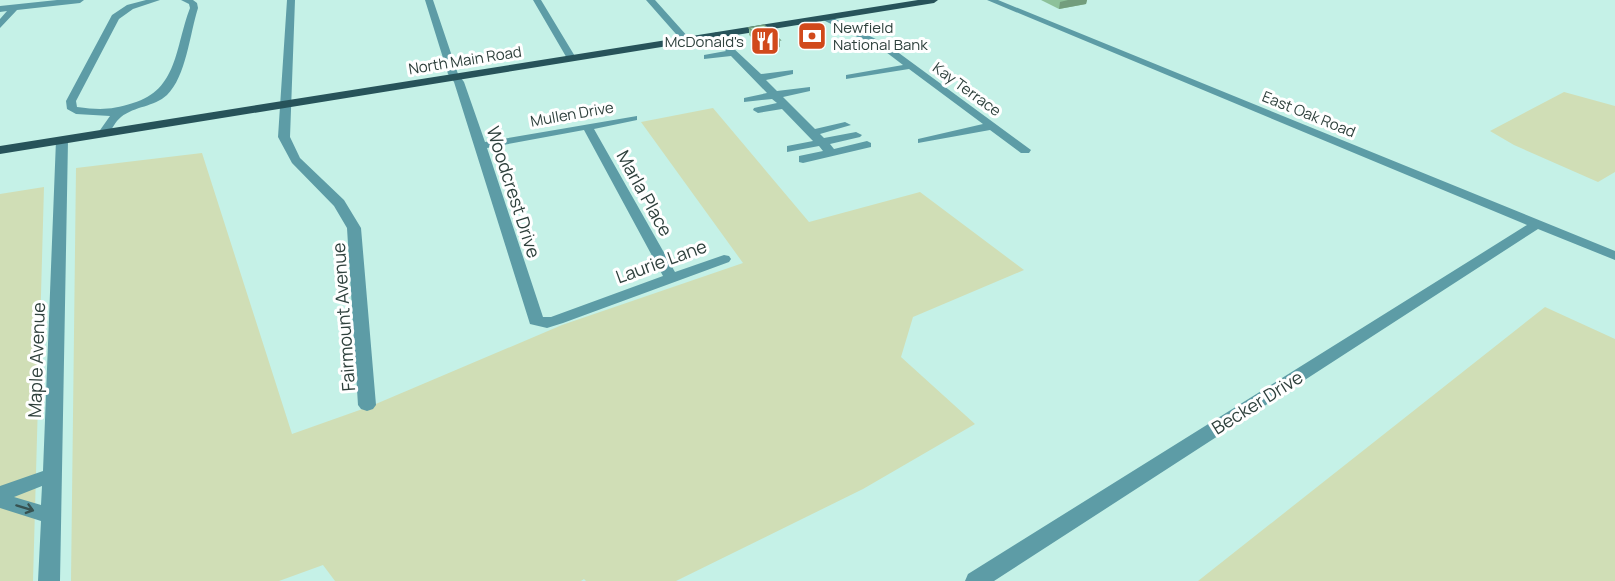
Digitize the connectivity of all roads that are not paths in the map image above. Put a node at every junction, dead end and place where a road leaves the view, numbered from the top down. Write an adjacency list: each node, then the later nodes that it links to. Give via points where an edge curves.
1 (80, 0): 10 (street)
2 (156, 0): 30 (street, via 115,16 71,101 76,111)
3 (185, 0): 30 (street, via 193,3 194,8 168,88 152,100)
4 (291, 0): 27 (street, Fairmount Avenue)
5 (429, 0): 20 (street, Woodcrest Drive)
6 (537, 0): 17 (street)
7 (650, 0): 15 (street)
8 (934, 0): 12 (main road, North Main Road)
9 (991, 0): 48 (street, East Oak Road)
10 (14, 8): 11 (street); 13 (street)
11 (0, 9)
12 (826, 18): 14 (main road, North Main Road); 19 (street, Kay Terrace, via 885,47)
13 (0, 26)
14 (716, 35): 15 (main road, North Main Road); 16 (street)
15 (686, 40): 17 (main road, North Main Road)
16 (736, 57): 18 (street); 22 (street)
17 (571, 58): 20 (main road, North Main Road)
18 (710, 61)
19 (910, 66): 21 (street); 34 (street, Kay Terrace)
20 (455, 77): 27 (main road, North Main Road); 42 (street, Woodcrest Drive)
21 (850, 77)
22 (758, 78): 23 (street); 23 (street, via 793,76)
23 (766, 86): 25 (street)
24 (806, 88): 25 (street)
25 (775, 95): 26 (street); 28 (street)
26 (748, 100)
27 (285, 104): 36 (main road, North Main Road); 53 (street, Fairmount Avenue, via 284,137 288,148 346,211 354,228)
28 (785, 105): 29 (street); 35 (street)
29 (758, 110)
30 (118, 113): 36 (street, via 110,119)
31 (633, 118): 33 (street, Mullen Drive)
32 (845, 125): 35 (street)
33 (588, 126): 42 (street, Mullen Drive); 51 (street, Marla Place)
34 (992, 126): 39 (street); 45 (street, Kay Terrace)
35 (812, 132): 40 (street)
36 (104, 133): 38 (main road, North Main Road)
37 (856, 135): 40 (street)
38 (62, 140): 44 (main road, North Main Road); 54 (street, Maple Avenue)
39 (922, 141)
40 (821, 142): 43 (street); 46 (street)
41 (867, 145): 46 (street)
42 (481, 146): 52 (street, Woodcrest Drive, via 536,321 557,320)
43 (791, 149)
44 (0, 150)
45 (1025, 150)
46 (832, 153): 47 (street)
47 (803, 159)
48 (1538, 224): 49 (street, East Oak Road); 59 (street, Becker Drive)
49 (1615, 256)
50 (724, 259): 51 (street, Laurie Lane)
51 (671, 277): 52 (street, Laurie Lane)
52 (612, 299)
53 (367, 405)
54 (52, 475): 55 (street); 57 (street, Maple Avenue)
55 (0, 494)
56 (0, 500): 57 (street, one-way to 57)
57 (51, 516): 58 (street, Maple Avenue)
58 (49, 581)
59 (976, 581)

